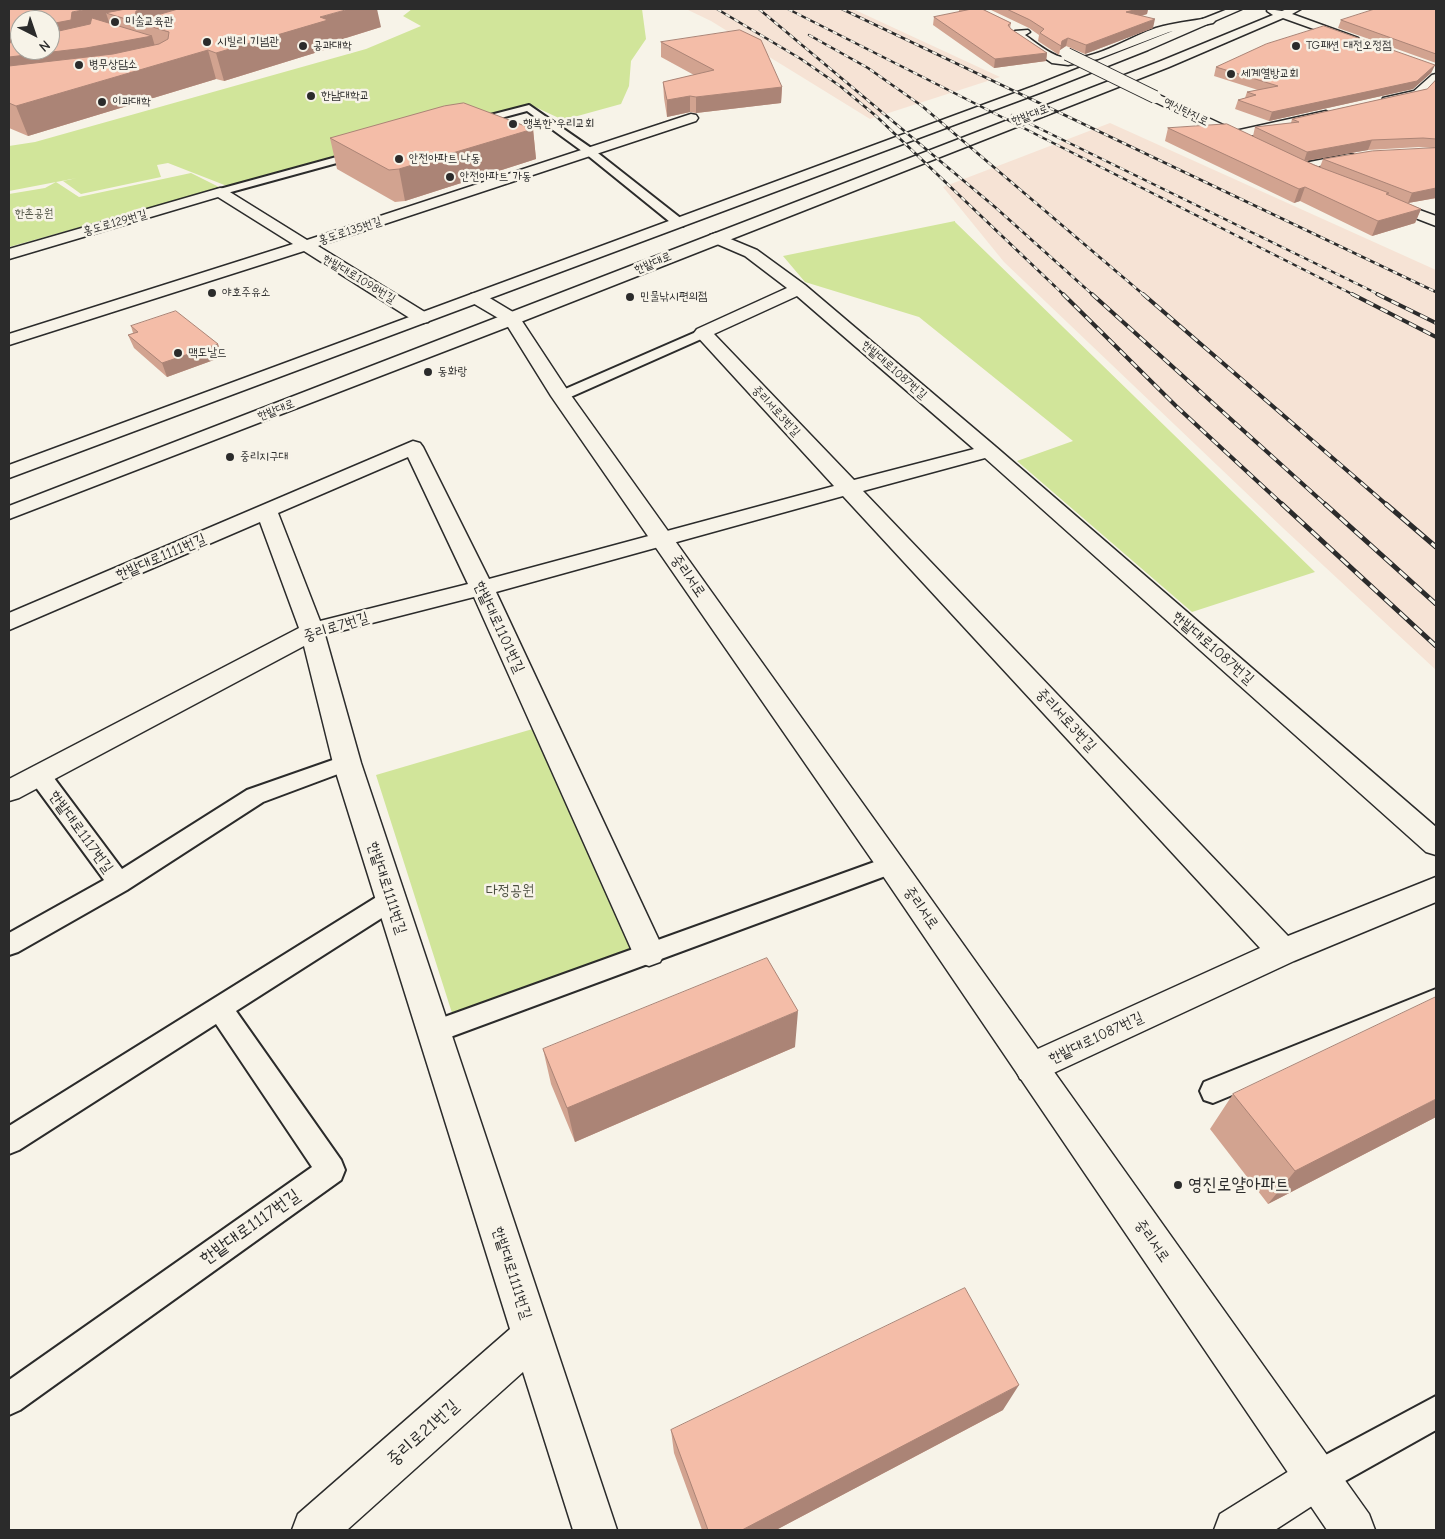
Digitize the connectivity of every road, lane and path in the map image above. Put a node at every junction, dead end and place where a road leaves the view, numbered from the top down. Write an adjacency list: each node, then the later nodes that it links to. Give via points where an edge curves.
1 (1237, 9): 4 (street, 한밭대로)
2 (1266, 9): 3 (street)
3 (1289, 12): 7 (street); 25 (street, 한밭대로, via 1165,64)
4 (1209, 21): 6 (street, via 1162,30 1089,57 1064,62 1015,34); 24 (street, 한밭대로)
5 (1008, 24): 6 (street)
6 (1024, 32): 13 (street, 옛신탄진로, bridge)
7 (1364, 43)
8 (1436, 78): 9 (street, via 1418,94)
9 (1374, 104)
10 (1337, 112): 13 (street)
11 (691, 118): 16 (street, 홍도로135번길)
12 (461, 126): 16 (lane, via 529,108)
13 (1235, 135): 14 (street, 옛신탄진로)
14 (1260, 147)
15 (375, 150): 21 (lane)
16 (590, 152): 24 (lane); 26 (street, 홍도로135번길)
17 (1357, 156): 19 (lane)
18 (1284, 159): 19 (street)
19 (1300, 167): 20 (street)
20 (1324, 177)
21 (220, 192): 26 (street, 한밭대로1098번길); 27 (street, 홍도로129번길)
22 (1370, 195): 23 (street)
23 (1436, 221)
24 (679, 223): 29 (street, 한밭대로)
25 (716, 238): 28 (street, 한밭대로1087번길, via 752,253); 31 (street, 한밭대로)
26 (304, 246): 30 (street, 한밭대로1098번길); 33 (street, 홍도로135번길)
27 (9, 254)
28 (799, 289): 32 (street); 35 (street, 한밭대로1087번길)
29 (477, 298): 30 (street, 한밭대로); 31 (street, 중리서로)
30 (422, 318): 36 (street, 한밭대로)
31 (512, 319): 34 (street, 중리서로); 39 (street, 한밭대로)
32 (703, 333): 34 (lane); 37 (street, 중리서로3번길)
33 (9, 340)
34 (561, 396): 40 (street, 중리서로)
35 (989, 451): 37 (street); 47 (street, 한밭대로1087번길)
36 (9, 472)
37 (848, 488): 40 (street); 53 (street, 중리서로3번길)
38 (267, 512): 41 (street, 한밭대로1101번길, via 413,447); 42 (street, 한밭대로1111번길); 43 (street, 한밭대로1111번길)
39 (9, 513)
40 (662, 538): 41 (street, 중리로7번길); 48 (street, 중리서로)
41 (482, 588): 43 (street, 중리로7번길); 54 (street, 한밭대로1101번길)
42 (9, 622)
43 (312, 631): 44 (street, 한밭대로1111번길); 45 (street, 중리로7번길)
44 (347, 763): 49 (lane, via 255,796); 51 (street, 한밭대로1111번길)
45 (40, 776): 46 (street, 중리로7번길); 49 (lane, 한밭대로1117번길)
46 (9, 791)
47 (1436, 844)
48 (891, 865): 54 (lane); 58 (street, 중리서로)
49 (119, 883): 52 (lane, 한밭대로1117번길)
50 (1436, 889): 53 (street, 한밭대로1087번길)
51 (391, 900): 56 (lane); 57 (street, 한밭대로1111번길)
52 (9, 945)
53 (1283, 952): 58 (street, 한밭대로1087번길)
54 (649, 953): 57 (lane)
55 (1436, 1000): 59 (lane)
56 (219, 1008): 60 (lane); 62 (lane, 한밭대로1117번길, via 331,1170)
57 (434, 1032): 61 (street, 한밭대로1111번길)
58 (1032, 1068): 64 (street, 중리서로)
59 (1214, 1090)
60 (9, 1140)
61 (532, 1336): 65 (street, 중리로21번길); 66 (street, 한밭대로1111번길)
62 (9, 1399)
63 (1436, 1412): 64 (lane)
64 (1317, 1478): 67 (street); 68 (street, 중리서로)
65 (314, 1530)
66 (595, 1530)
67 (1236, 1530)
68 (1353, 1530)

